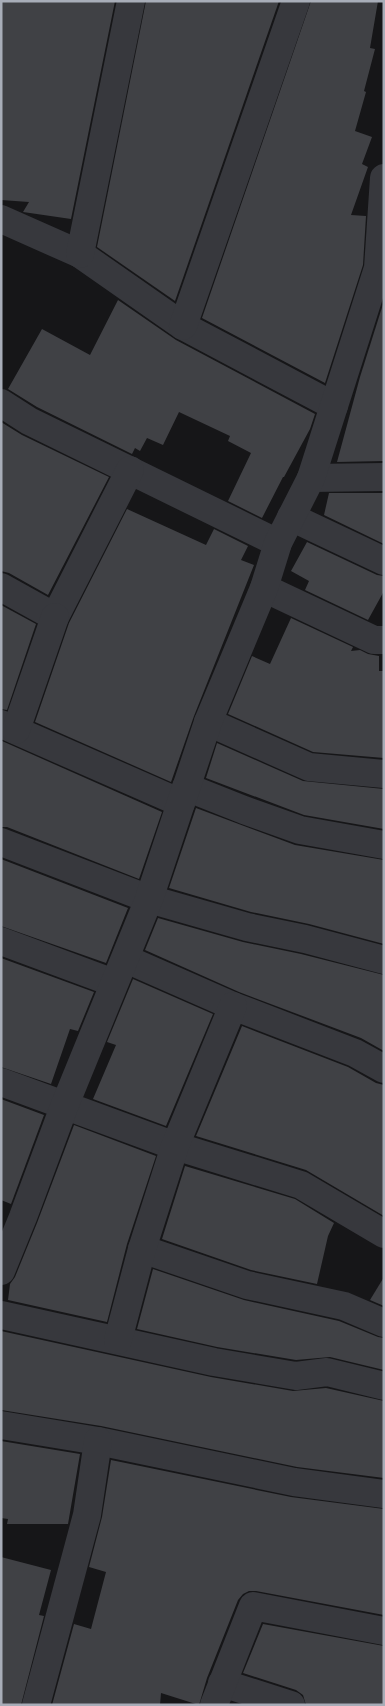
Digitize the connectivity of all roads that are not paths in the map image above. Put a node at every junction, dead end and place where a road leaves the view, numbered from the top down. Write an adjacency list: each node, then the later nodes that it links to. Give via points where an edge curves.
1 (131, 1): 6 (street)
2 (296, 1): 7 (street)
3 (384, 178): 4 (street)
4 (383, 210): 8 (street)
5 (1, 219): 6 (street)
6 (80, 254): 7 (street)
7 (182, 326): 10 (street)
8 (371, 331): 10 (street)
9 (1, 403): 11 (street, via 29,421)
10 (334, 406): 13 (street)
11 (130, 470): 15 (street); 19 (street)
12 (384, 477): 13 (street)
13 (311, 478): 14 (street)
14 (291, 518): 15 (street); 16 (street)
15 (278, 543): 18 (street)
16 (384, 561)
17 (1, 587): 19 (street)
18 (264, 588): 20 (street, via 374,640); 21 (street)
19 (55, 617): 22 (street)
20 (384, 640)
21 (208, 722): 23 (street, via 309,767); 24 (street)
22 (9, 727): 24 (street)
23 (384, 774)
24 (184, 795): 26 (street, via 244,810 300,830); 27 (street)
25 (1, 842): 27 (street)
26 (384, 845)
27 (149, 899): 29 (street); 30 (street)
28 (1, 941): 31 (street)
29 (126, 959): 31 (street); 32 (street)
30 (384, 960)
31 (114, 984): 35 (street)
32 (233, 1006): 33 (street, via 355,1053); 36 (street)
33 (384, 1069)
34 (1, 1082): 35 (street)
35 (64, 1106): 36 (street); 37 (street)
36 (174, 1146): 38 (street, via 301,1185); 39 (street)
37 (12, 1213): 40 (street)
38 (384, 1234)
39 (142, 1250): 42 (street, via 247,1285 344,1306); 43 (street)
40 (1, 1271)
41 (1, 1316): 43 (street)
42 (384, 1323)
43 (118, 1340): 44 (street, via 214,1362 296,1376 327,1372)
44 (384, 1386)
45 (1, 1425): 46 (street)
46 (98, 1441): 47 (street, via 294,1482); 50 (street, via 87,1515)
47 (384, 1494)
48 (384, 1631): 49 (street, via 253,1606)
49 (218, 1694): 51 (street)
50 (36, 1705)
51 (291, 1705)

